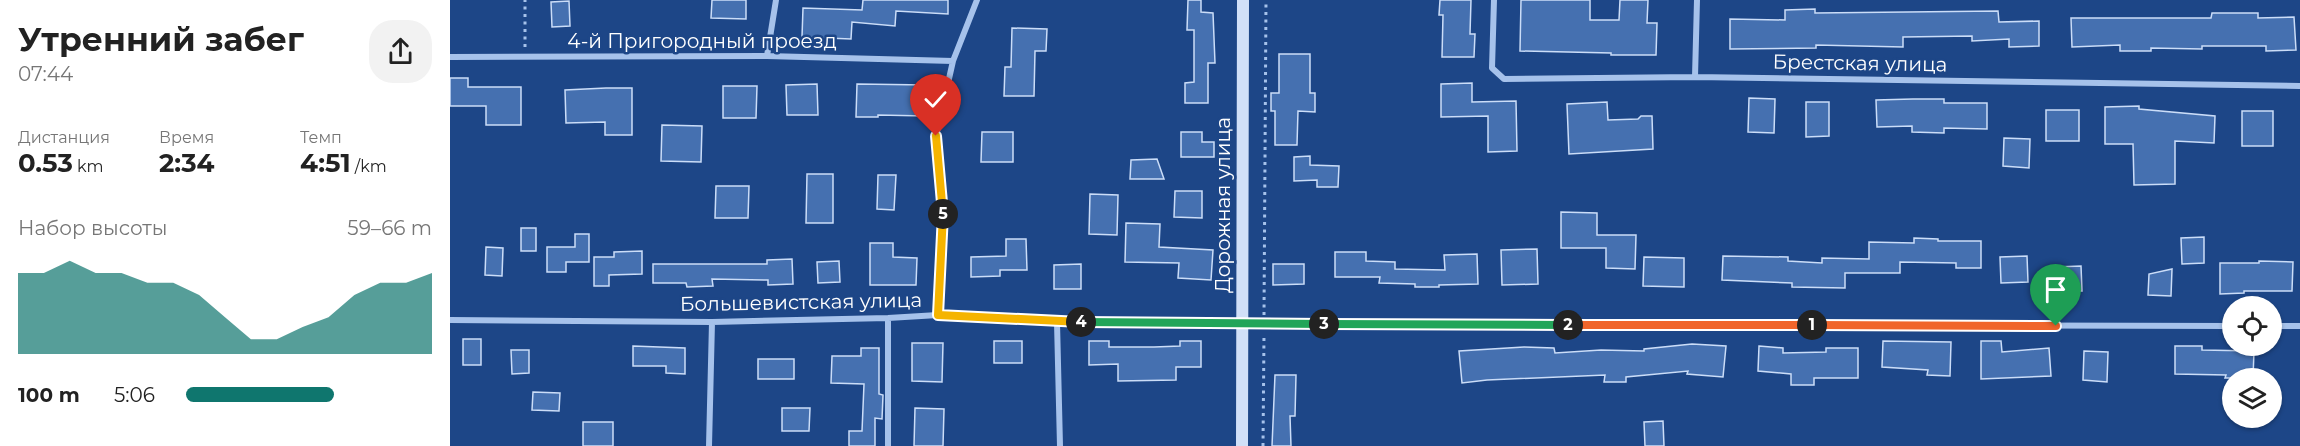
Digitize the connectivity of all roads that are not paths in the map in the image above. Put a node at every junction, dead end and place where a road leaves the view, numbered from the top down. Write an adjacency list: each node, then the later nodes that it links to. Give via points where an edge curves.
1 (776, 0): 6 (street)
2 (977, 0): 8 (street)
3 (1244, 0): 16 (street, Дорожная улица)
4 (1494, 0): 9 (street, Брестская улица, via 1492,68 1504,79)
5 (1697, 0): 9 (street)
6 (767, 56): 7 (street, 4-й Пригородный проезд); 8 (street, 4-й Пригородный проезд)
7 (450, 57)
8 (953, 62): 11 (street, via 936,136 944,225)
9 (1695, 77): 10 (street, Брестская улица)
10 (2300, 86)
11 (938, 315): 12 (street, Большевистская улица); 15 (street, Большевистская улица)
12 (888, 318): 14 (street, Большевистская улица); 21 (street)
13 (450, 320): 14 (street, Большевистская улица)
14 (712, 322): 20 (street)
15 (1057, 322): 16 (street, Большевистская улица); 22 (street)
16 (1241, 324): 17 (street, Большевистская улица); 23 (street, Дорожная улица)
17 (2222, 326)
18 (2282, 326): 19 (street)
19 (2300, 327)
20 (709, 446)
21 (888, 446)
22 (1060, 446)
23 (1242, 446)

